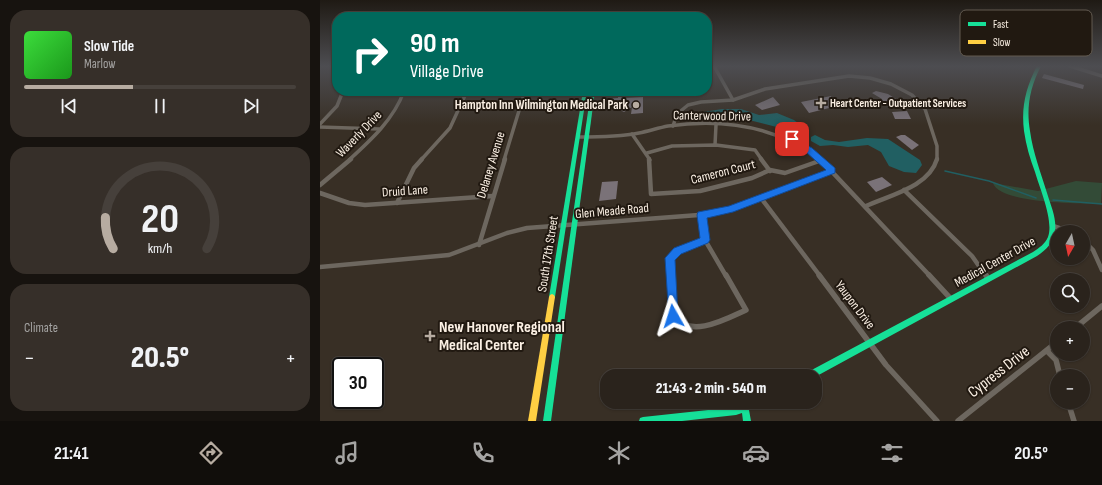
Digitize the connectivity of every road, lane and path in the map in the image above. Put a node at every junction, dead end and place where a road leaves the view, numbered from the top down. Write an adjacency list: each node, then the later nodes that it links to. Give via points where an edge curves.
1 (725, 86): 11 (street)
2 (787, 86): 11 (street, via 765,89)
3 (894, 86): 25 (street, via 920,102 927,113 938,155 932,173)
4 (1030, 86): 33 (main road, via 1025,114 1029,144)
5 (341, 96): 12 (street, via 337,106)
6 (403, 96): 15 (street, Waverly Drive, via 400,105)
7 (465, 96): 29 (street, via 450,128 414,168)
8 (523, 96): 27 (street, Delaney Avenue)
9 (584, 96): 17 (main road, South 17th Street)
10 (592, 96): 18 (main road, South 17th Street)
11 (733, 100): 14 (street, via 688,105 677,114)
12 (320, 125): 15 (street)
13 (716, 125): 14 (street, Canterwood Drive); 19 (street); 21 (street, Canterwood Drive, via 752,127 773,132 802,145)
14 (673, 126): 16 (street, Canterwood Drive)
15 (379, 130): 24 (street, Waverly Drive, via 358,153)
16 (632, 134): 18 (street, Canterwood Drive); 20 (street, Cameron Court)
17 (578, 137): 18 (street, Canterwood Drive); 34 (main road, South 17th Street)
18 (587, 137): 32 (main road, South 17th Street)
19 (715, 145): 20 (street, Cameron Court, via 672,146); 22 (street, Cameron Court, via 755,150)
20 (647, 153): 22 (street, Cameron Court, via 650,160 651,194 710,189 752,178)
21 (822, 160): 22 (street, Cameron Court, via 785,173); 23 (street, Canterwood Drive)
22 (770, 170)
23 (832, 170): 28 (street, Glen Meade Road); 30 (street, Canterwood Drive)
24 (320, 185)
25 (904, 190): 30 (street); 41 (street, via 972,256)
26 (320, 193): 29 (street, Druid Lane, via 358,204)
27 (493, 196): 29 (street, Druid Lane); 37 (street, Delaney Avenue)
28 (761, 198): 31 (street, Glen Meade Road, via 730,210); 45 (street, Yaupon Drive)
29 (397, 203)
30 (866, 206): 42 (street, Canterwood Drive)
31 (702, 215): 32 (street, Glen Meade Road); 36 (street)
32 (575, 225): 34 (street, Glen Meade Road); 54 (main road, South 17th Street)
33 (1053, 225)
34 (564, 226): 37 (street, Glen Meade Road, via 518,230); 53 (main road, South 17th Street)
35 (1050, 239): 41 (main road, Medical Center Drive, via 1042,250)
36 (705, 240): 36 (street, via 678,251 670,258 671,306 674,318 683,324 711,325 746,310)
37 (479, 245): 39 (street, Glen Meade Road, via 443,257)
38 (1090, 247): 40 (street)
39 (320, 267)
40 (1102, 270)
41 (988, 279): 42 (main road, Medical Center Drive)
42 (951, 299): 45 (main road, Medical Center Drive)
43 (1102, 306): 44 (street)
44 (1084, 321)
45 (870, 343): 48 (main road, Medical Center Drive); 57 (street, Yaupon Drive)
46 (1050, 348): 47 (street, Cypress Drive)
47 (1047, 350): 49 (street, via 1056,360); 58 (street, Cypress Drive)
48 (822, 369)
49 (1058, 369)
50 (739, 409): 55 (main road)
51 (745, 409): 56 (main road)
52 (1070, 409): 59 (street)
53 (532, 421)
54 (547, 421)
55 (643, 421)
56 (747, 421)
57 (937, 421)
58 (958, 421)
59 (1074, 421)

